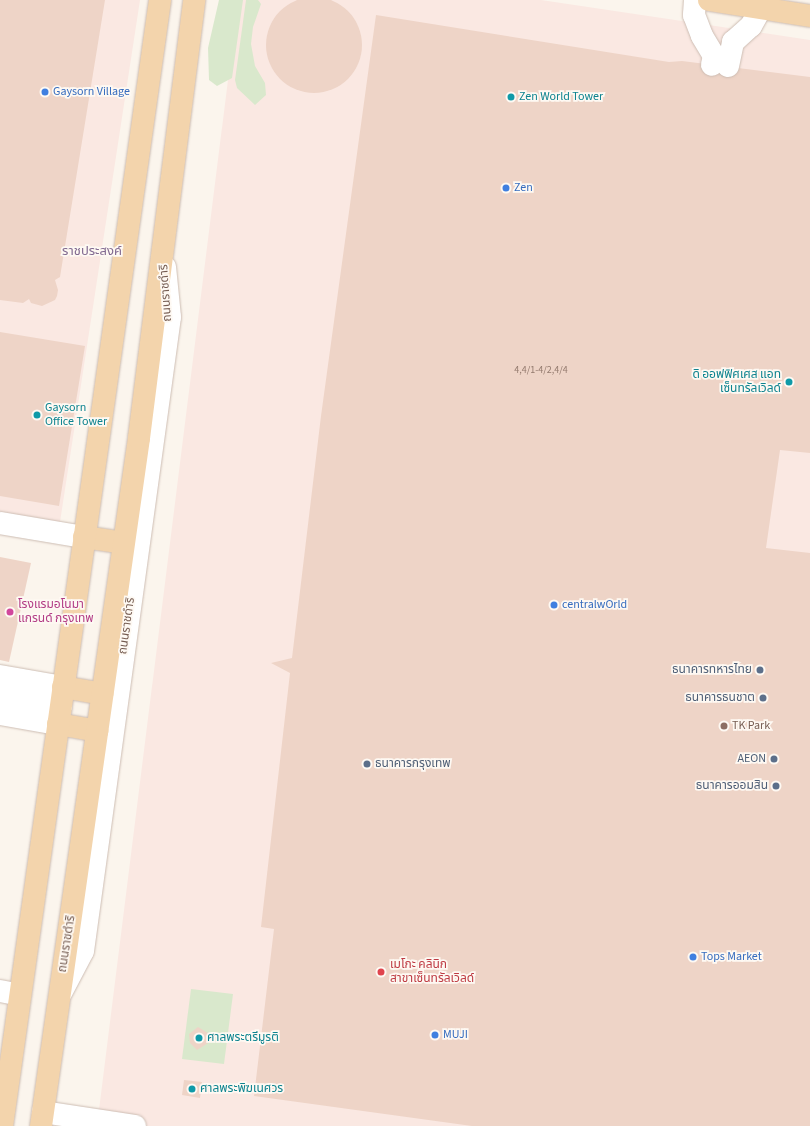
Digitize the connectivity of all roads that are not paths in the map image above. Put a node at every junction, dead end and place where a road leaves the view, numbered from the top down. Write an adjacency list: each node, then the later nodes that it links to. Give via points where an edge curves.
1 (160, 0): 9 (main road, via 95,463)
2 (194, 0): 7 (main road, ถนนราชดำริ)
3 (694, 0): 5 (lane, via 694,15 702,36 720,66 733,42 751,26)
4 (709, 0): 5 (main road)
5 (761, 8): 6 (main road)
6 (810, 16)
7 (163, 250): 10 (main road, ถนนราชดำริ); 18 (lane, ถนนราชดำริ, via 170,317 84,944 83,951)
8 (0, 523): 9 (lane)
9 (80, 536): 10 (main road); 14 (main road)
10 (124, 543): 12 (main road, ถนนราชดำริ)
11 (0, 676): 14 (lane)
12 (102, 694): 14 (main road); 16 (main road, ถนนราชดำริ)
13 (0, 695): 14 (lane)
14 (57, 705): 15 (lane); 16 (main road); 17 (main road)
15 (0, 714)
16 (97, 731): 18 (main road, ถนนราชดำริ)
17 (11, 993): 19 (lane); 21 (main road)
18 (59, 997): 20 (main road, ถนนราชดำริ)
19 (0, 1082)
20 (42, 1119): 22 (lane)
21 (2, 1126)
22 (135, 1126)

